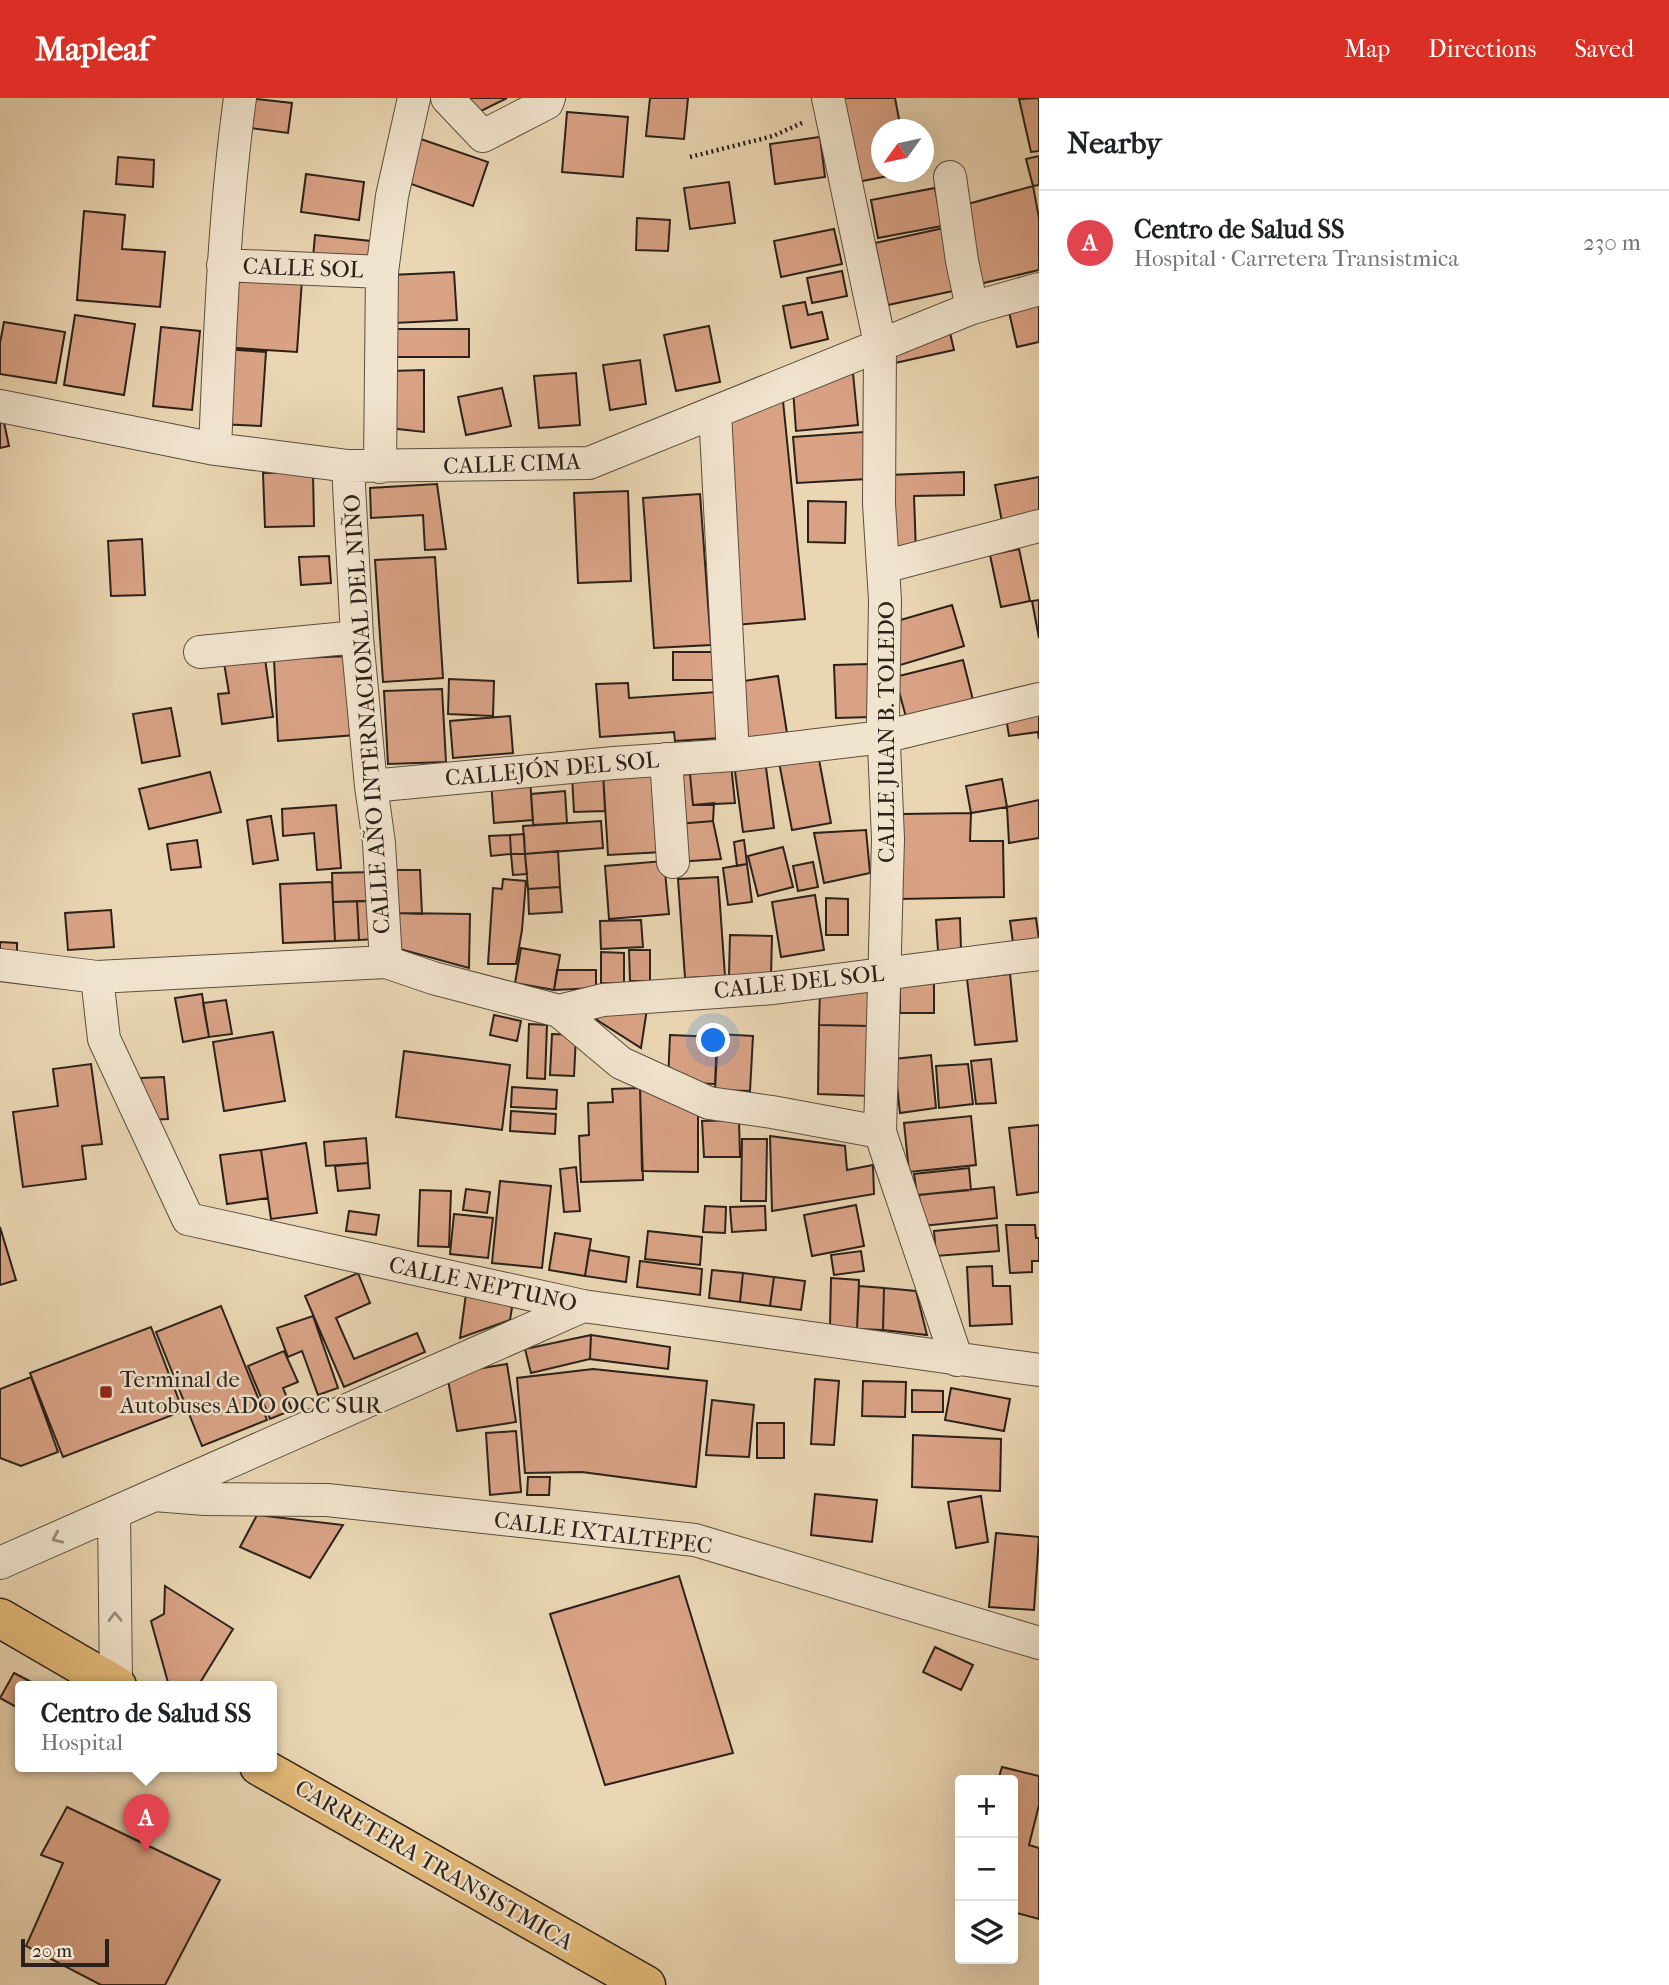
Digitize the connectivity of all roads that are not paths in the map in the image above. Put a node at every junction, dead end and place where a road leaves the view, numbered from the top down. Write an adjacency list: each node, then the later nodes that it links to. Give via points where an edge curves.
1 (240, 98): 7 (street)
2 (414, 98): 8 (street, CALLE AÑO INTERNACIONAL DEL NIÑO, via 392,196)
3 (447, 98): 4 (street, via 483,136)
4 (549, 98)
5 (830, 104): 11 (street, CALLE JUAN B. TOLEDO)
6 (950, 177): 10 (street)
7 (223, 265): 8 (street, CALLE SOL); 14 (street)
8 (382, 272): 16 (street, CALLE AÑO INTERNACIONAL DEL NIÑO)
9 (1039, 289): 10 (street, CALLE CIMA)
10 (972, 307): 11 (street, CALLE CIMA)
11 (880, 344): 13 (street, CALLE CIMA); 18 (street, CALLE JUAN B. TOLEDO)
12 (0, 406): 14 (street, CALLE CIMA)
13 (715, 412): 16 (street, CALLE CIMA, via 589,463); 23 (street)
14 (215, 449): 15 (street, CALLE CIMA)
15 (348, 466): 16 (street, CALLE CIMA); 19 (street, CALLE AÑO INTERNACIONAL DEL NIÑO)
16 (380, 467)
17 (1039, 526): 18 (street)
18 (883, 567): 22 (street, CALLE JUAN B. TOLEDO)
19 (357, 637): 20 (street); 25 (street, CALLE AÑO INTERNACIONAL DEL NIÑO)
20 (200, 652)
21 (1039, 699): 22 (street, CALLEJÓN DEL SOL)
22 (883, 737): 23 (street, CALLEJÓN DEL SOL); 30 (street, CALLE JUAN B. TOLEDO, via 888,839)
23 (733, 755): 24 (street, CALLEJÓN DEL SOL)
24 (666, 759): 25 (street, CALLEJÓN DEL SOL); 26 (street)
25 (371, 786): 28 (street, CALLE AÑO INTERNACIONAL DEL NIÑO)
26 (673, 862)
27 (1039, 954): 30 (street, CALLE DEL SOL)
28 (386, 962): 31 (street); 32 (street)
29 (0, 965): 31 (street)
30 (884, 974): 32 (street, CALLE DEL SOL, via 774,988 603,1000); 33 (street, CALLE JUAN B. TOLEDO)
31 (97, 977): 34 (street, CALLE NEPTUNO, via 104,1039 188,1219)
32 (559, 1011): 33 (street, via 621,1063 709,1103)
33 (880, 1132): 35 (street, CALLE JUAN B. TOLEDO)
34 (583, 1306): 35 (street, CALLE NEPTUNO); 37 (street)
35 (957, 1360): 36 (street, CALLE NEPTUNO)
36 (1039, 1370)
37 (154, 1495): 38 (street); 41 (street, CALLE IXTALTEPEC, via 327,1500 695,1541)
38 (114, 1513): 39 (street, one-way to 39); 43 (street, one-way to 38)
39 (0, 1563)
40 (0, 1618): 42 (main road)
41 (1039, 1643)
42 (109, 1681)
43 (116, 1681)
44 (270, 1772): 45 (main road, CARRETERA TRANSISTMICA)
45 (646, 1985)

